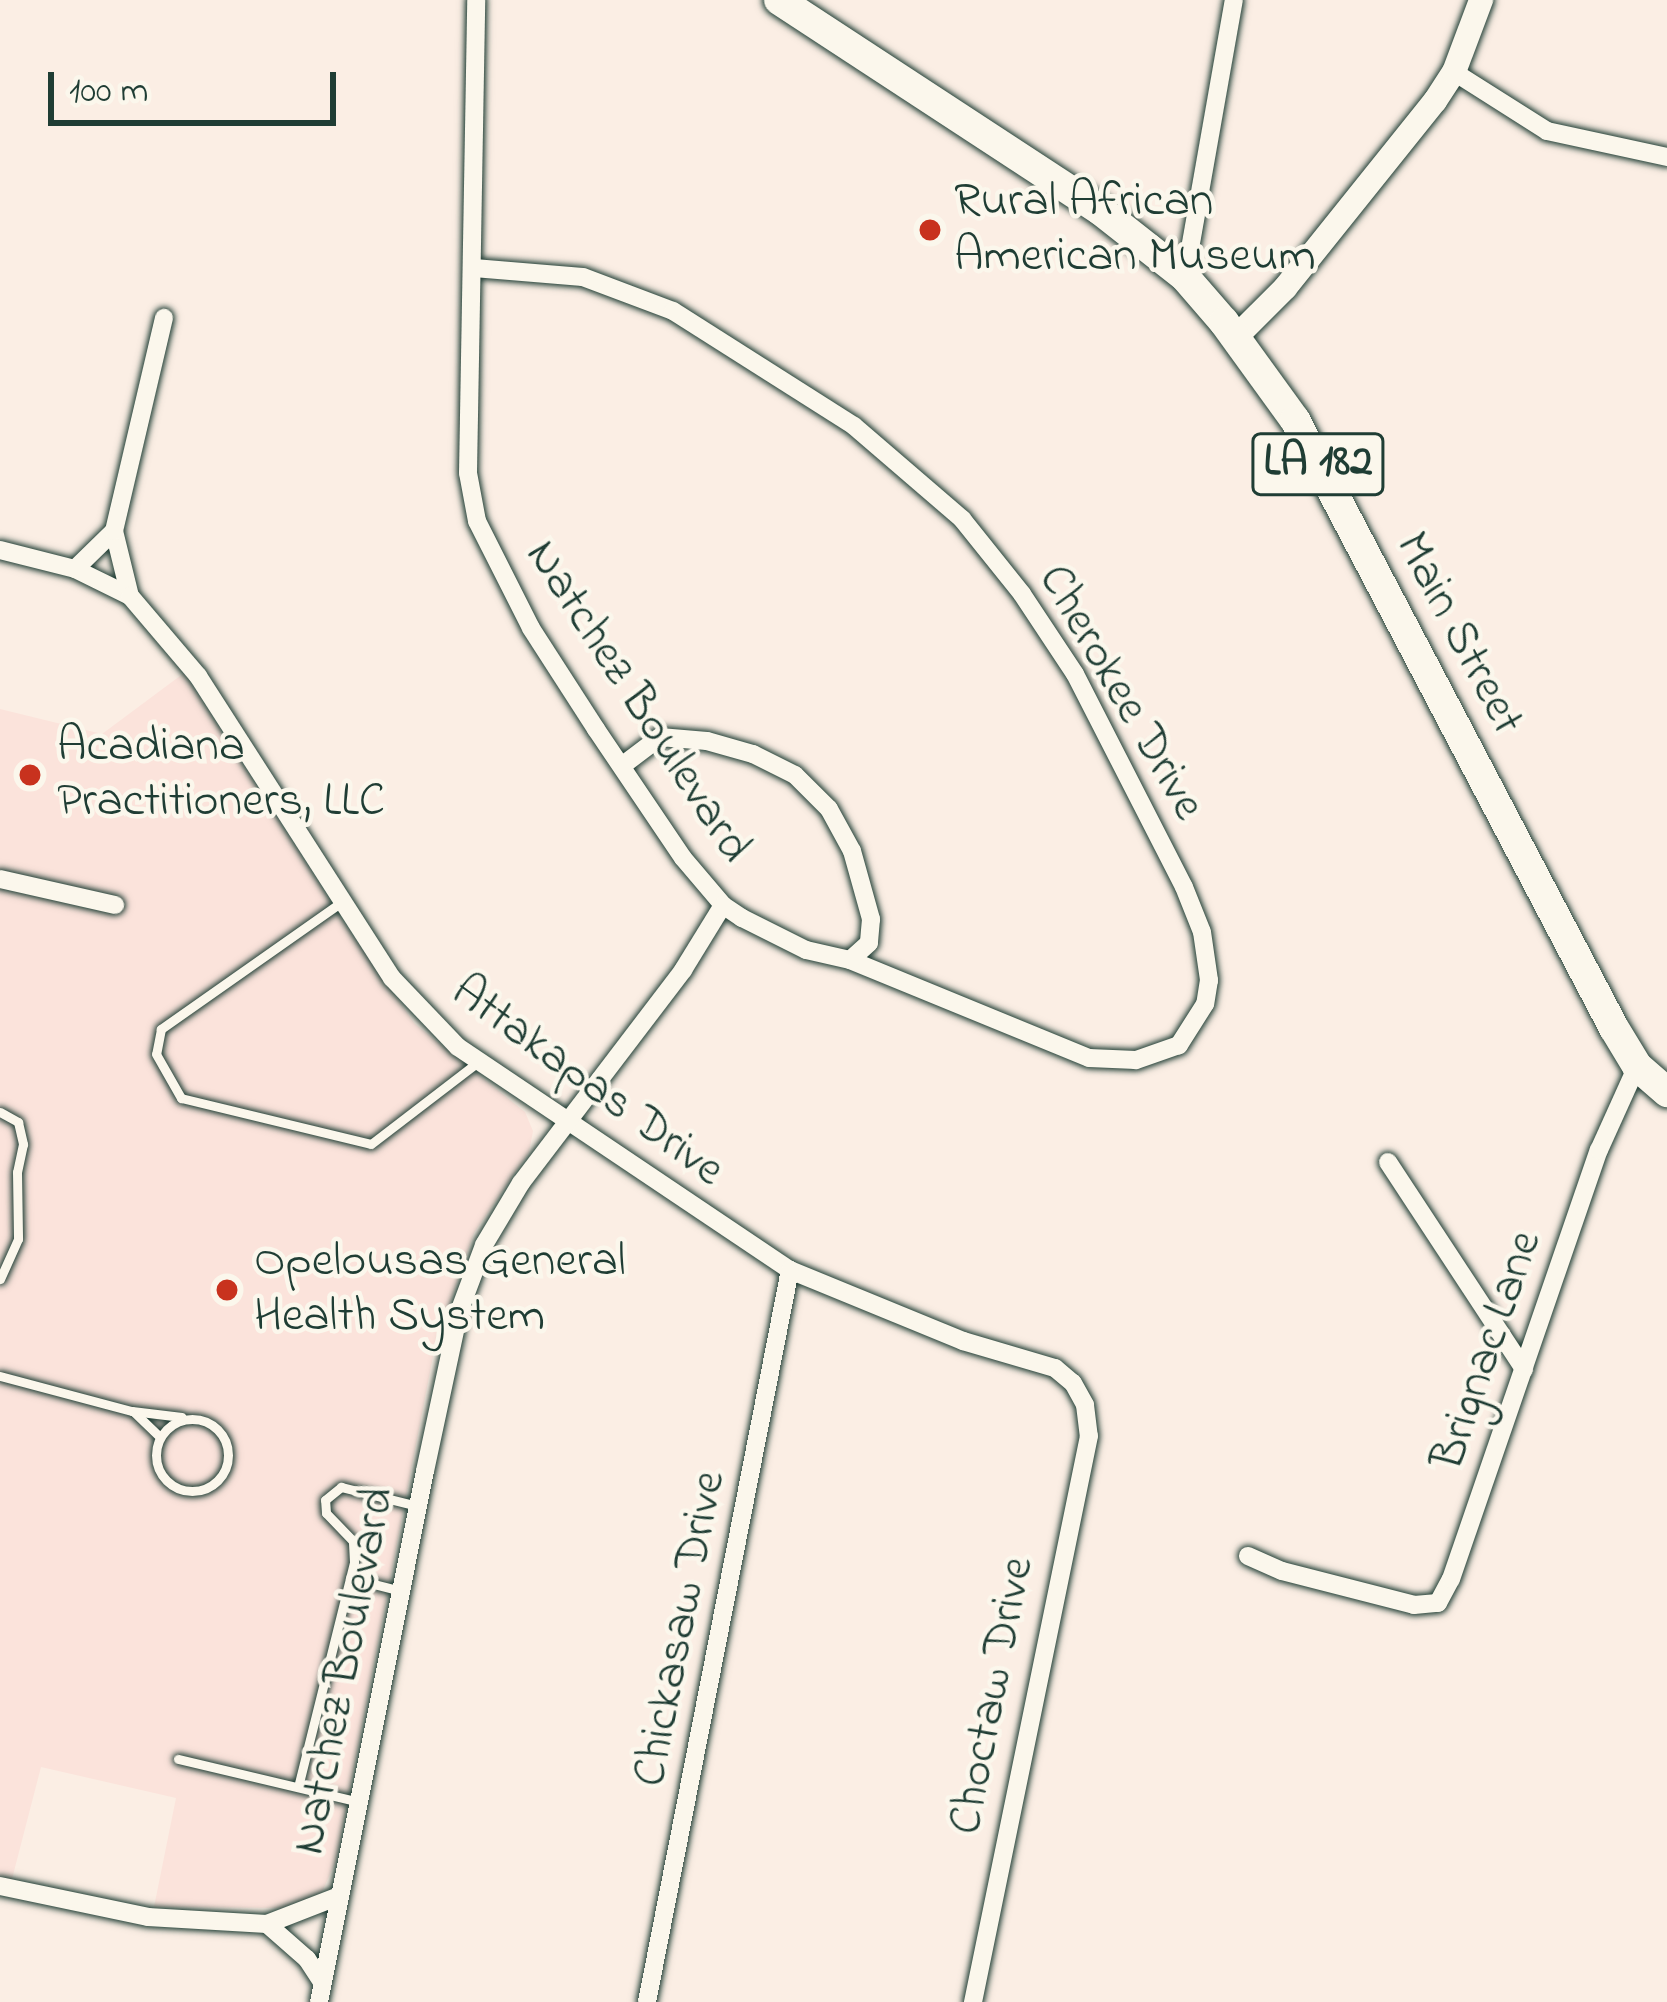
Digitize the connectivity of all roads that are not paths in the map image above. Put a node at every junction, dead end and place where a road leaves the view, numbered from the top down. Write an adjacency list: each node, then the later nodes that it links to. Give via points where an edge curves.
1 (476, 0): 7 (street, Natchez Boulevard)
2 (779, 0): 8 (main road, Main Street / LA 182, via 1100,210)
3 (1234, 0): 8 (street)
4 (1481, 0): 5 (street)
5 (1454, 72): 6 (street, via 1547,131); 10 (street, via 1286,288)
6 (1667, 158)
7 (474, 268): 15 (street, Natchez Boulevard, via 466,402 477,521 531,628); 20 (street, Cherokee Drive, via 584,278 673,310 854,426 962,519 1022,594 1098,716 1184,887 1209,980 1205,1004 1179,1045 1112,1061 1044,1043)
8 (1184, 277): 10 (main road, Main Street / LA 182)
9 (164, 318): 11 (street)
10 (1237, 337): 22 (main road, Main Street / LA 182, via 1294,420)
11 (114, 531): 13 (street); 14 (street)
12 (0, 550): 13 (street, Attakapas Drive)
13 (75, 569): 14 (street, Attakapas Drive)
14 (130, 596): 17 (street, Attakapas Drive, via 198,676)
15 (622, 764): 19 (street, Natchez Boulevard); 20 (street, via 660,737 707,741 795,775 829,809 852,851 871,919 869,943)
16 (0, 879): 18 (street)
17 (343, 901): 21 (street, Attakapas Drive, via 423,1015); 21 (lane, via 161,1029 157,1054 181,1097 371,1144)
18 (115, 905)
19 (723, 905): 20 (street, Cherokee Drive, via 806,950); 25 (street, Natchez Boulevard)
20 (850, 960)
21 (478, 1062): 25 (street, Attakapas Drive)
22 (1637, 1066): 23 (main road, Main Street / LA 182); 29 (street, Brignac Lane, via 1599,1150)
23 (1667, 1092)
24 (0, 1112): 28 (lane, via 18,1122 22,1144 18,1239)
25 (570, 1125): 27 (street, Attakapas Drive); 35 (street, Natchez Boulevard, via 484,1244 459,1312)
26 (1388, 1162): 29 (street)
27 (790, 1270): 31 (street, Attakapas Drive, via 963,1341 1054,1368); 46 (street, Chickasaw Drive)
28 (0, 1280)
29 (1524, 1369): 36 (street, Brignac Lane, via 1438,1603 1414,1605)
30 (0, 1376): 32 (lane)
31 (1085, 1405): 47 (street, Choctaw Drive, via 1089,1436)
32 (132, 1411): 33 (lane); 34 (lane)
33 (190, 1418): 34 (lane); 34 (lane, via 212,1424 227,1443 226,1467 212,1486 189,1492 167,1482 156,1460)
34 (160, 1437)
35 (418, 1506): 37 (lane, via 340,1487 328,1494 326,1513 352,1541); 38 (street, Natchez Boulevard)
36 (1248, 1556)
37 (350, 1578): 38 (lane); 40 (lane)
38 (401, 1592): 41 (street, Natchez Boulevard)
39 (178, 1760): 40 (lane)
40 (298, 1787): 41 (lane)
41 (360, 1802): 43 (street, Natchez Boulevard)
42 (0, 1886): 44 (street, via 148,1917)
43 (339, 1896): 44 (street); 45 (street, Natchez Boulevard)
44 (267, 1924): 45 (street, via 307,1958)
45 (321, 1992)
46 (647, 2002)
47 (973, 2002)

